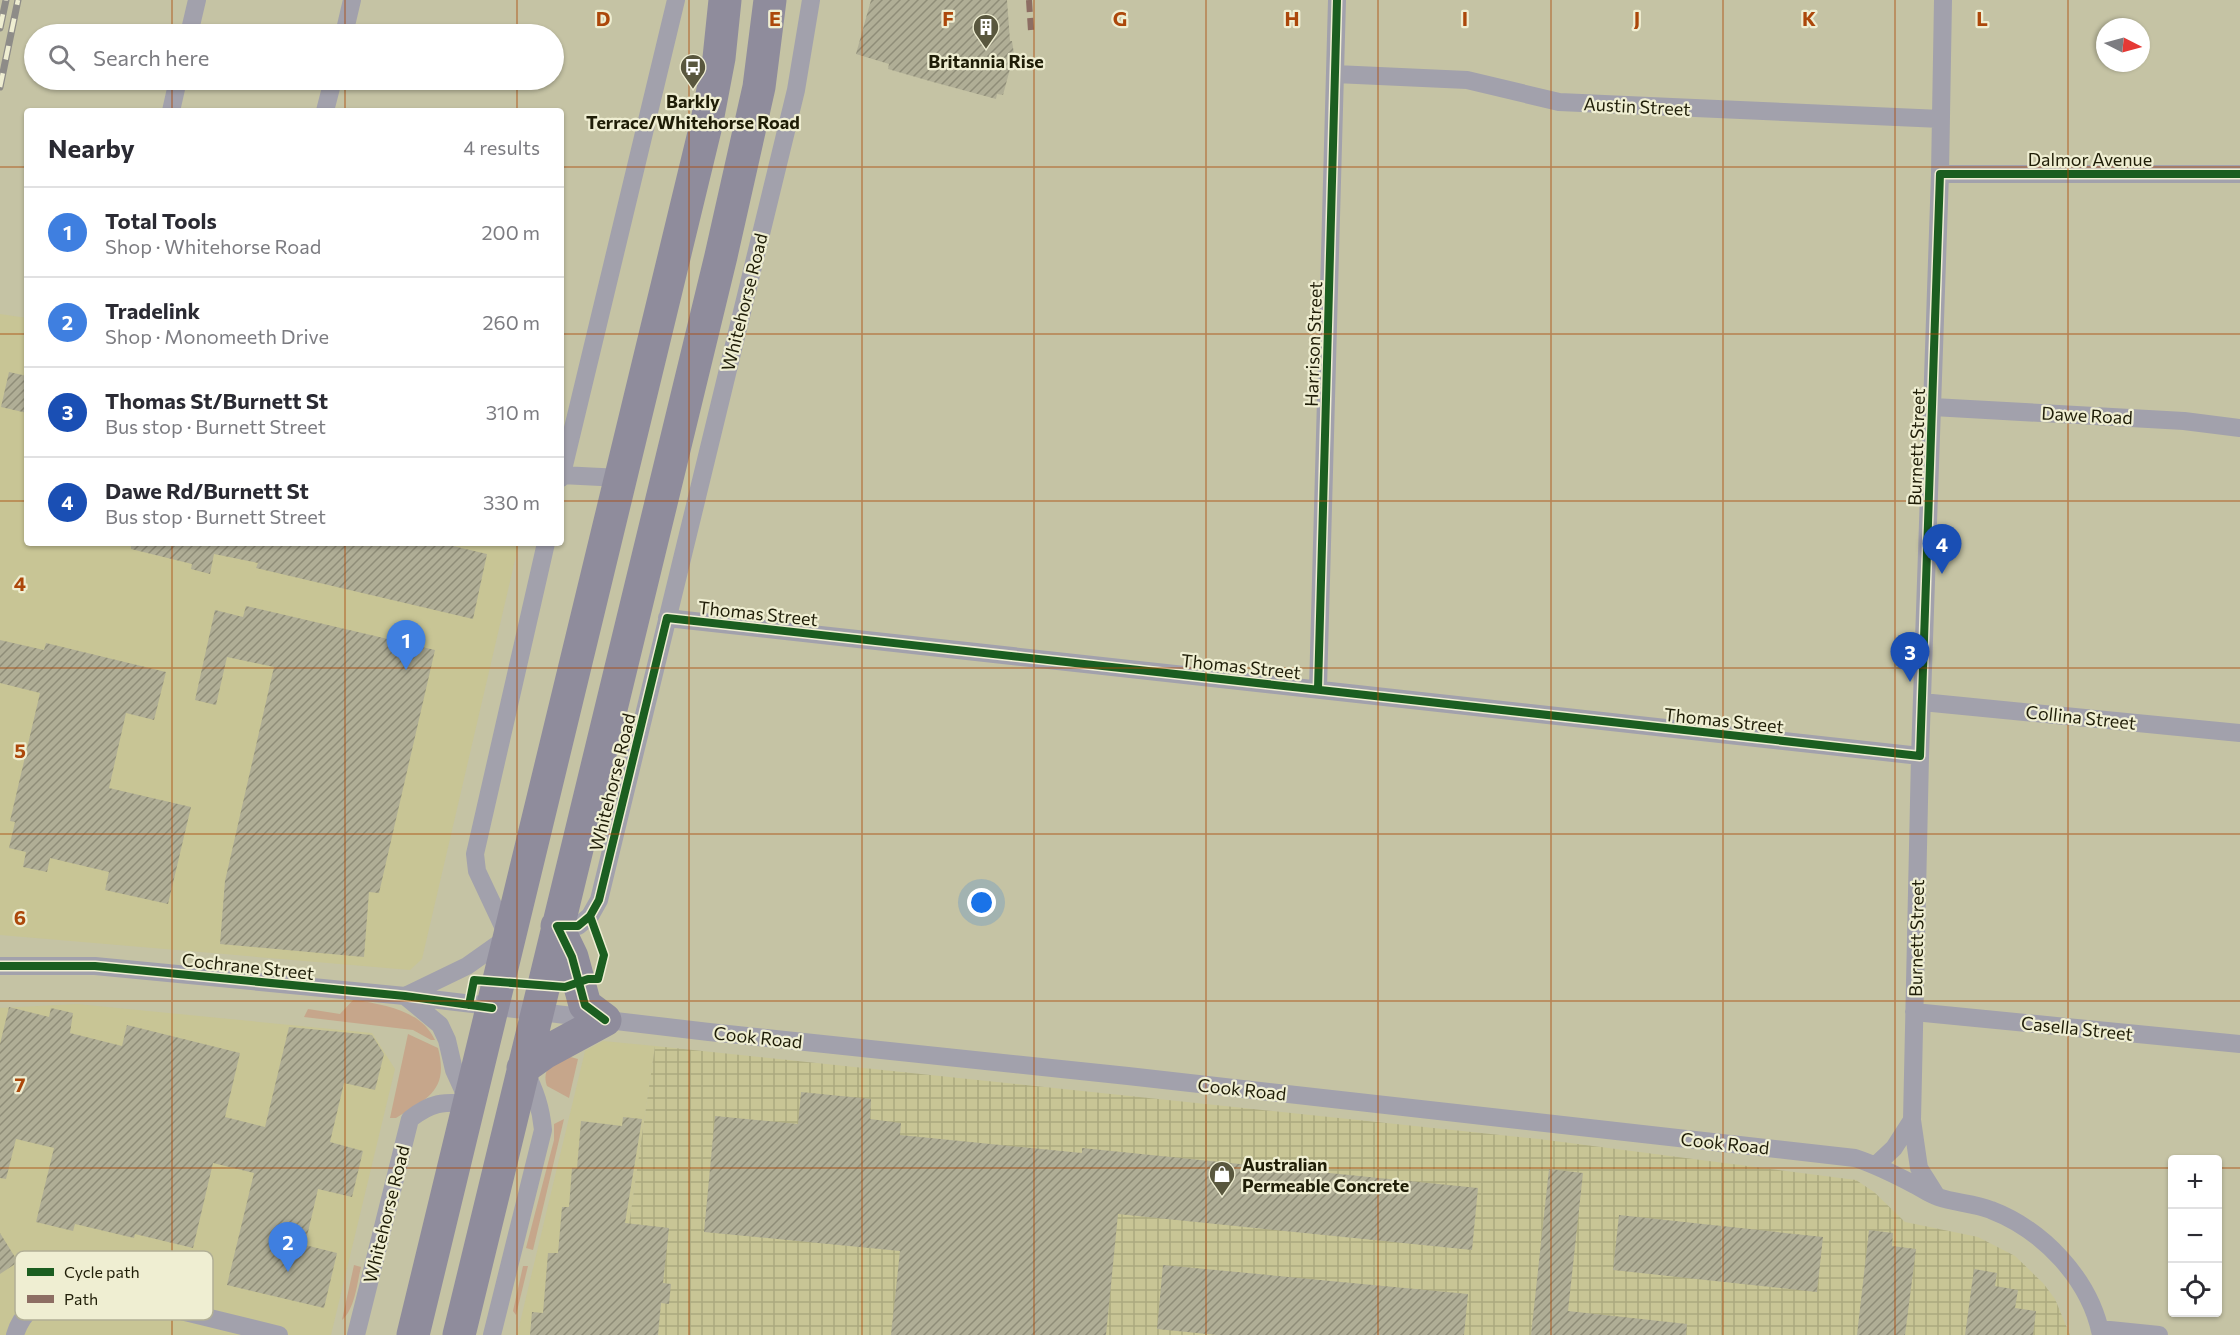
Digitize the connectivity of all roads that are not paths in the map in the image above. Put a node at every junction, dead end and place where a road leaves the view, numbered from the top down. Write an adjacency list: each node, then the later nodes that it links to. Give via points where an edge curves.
1 (197, 0): 9 (street)
2 (352, 0): 10 (street)
3 (676, 0): 21 (street)
4 (725, 0): 23 (highway, via 707,121)
5 (770, 0): 30 (highway, Whitehorse Road, via 759,87 741,169)
6 (811, 0): 25 (street, Whitehorse Road, via 796,90)
7 (1337, 0): 11 (street, Harrison Street)
8 (1943, 0): 16 (street, Burnett Street)
9 (191, 24)
10 (346, 24)
11 (1335, 74): 16 (street, Austin Street, via 1467,80 1559,102); 26 (street, Harrison Street)
12 (176, 90): 14 (street)
13 (330, 90): 15 (street)
14 (172, 108)
15 (326, 108)
16 (1941, 119): 17 (street, Burnett Street)
17 (1940, 174): 18 (street, Dalmor Avenue); 19 (street, Burnett Street)
18 (2240, 174)
19 (1933, 407): 20 (street, Dawe Road, via 2184,421); 27 (street, Burnett Street)
20 (2240, 428)
21 (564, 464)
22 (564, 476): 23 (street)
23 (621, 478): 31 (highway)
24 (545, 546): 31 (street, via 475,854 477,871)
25 (667, 618): 26 (street, Thomas Street); 30 (street, Whitehorse Road, via 598,900 590,916 578,926)
26 (1318, 689): 29 (street, Thomas Street)
27 (1922, 702): 28 (street, Collina Street); 29 (street, Burnett Street)
28 (2240, 733)
29 (1920, 756): 36 (street, Burnett Street)
30 (557, 926): 35 (highway, Whitehorse Road); 37 (highway, via 572,957 585,1005)
31 (508, 937): 33 (street, via 467,966); 34 (highway)
32 (0, 966): 33 (street, Cochrane Street, via 94,966)
33 (405, 996): 34 (street, Cochrane Street); 40 (street, via 440,1025)
34 (492, 1008): 35 (street, Cochrane Street); 40 (highway)
35 (537, 1012): 37 (street, Cook Road); 39 (highway, Whitehorse Road)
36 (1914, 1012): 38 (street, Casella Street); 41 (street, Burnett Street)
37 (605, 1020): 39 (highway); 42 (street, Cook Road, via 1855,1158)
38 (2240, 1044)
39 (523, 1068): 51 (highway, Whitehorse Road); 52 (street, via 541,1110 543,1130)
40 (469, 1103): 49 (street, Whitehorse Road, via 441,1102 425,1107 410,1119); 50 (highway)
41 (1912, 1120): 42 (street, via 1894,1148); 43 (street, Burnett Street, via 1919,1168)
42 (1876, 1165): 43 (street, Cook Road)
43 (1938, 1197): 46 (street, Cook Road, via 1989,1209 2015,1220 2052,1248 2081,1285)
44 (213, 1319): 48 (street)
45 (22, 1320): 47 (street)
46 (2101, 1332): 53 (street)
47 (15, 1335)
48 (279, 1335)
49 (356, 1335)
50 (413, 1335)
51 (459, 1335)
52 (492, 1335)
53 (2159, 1335)

